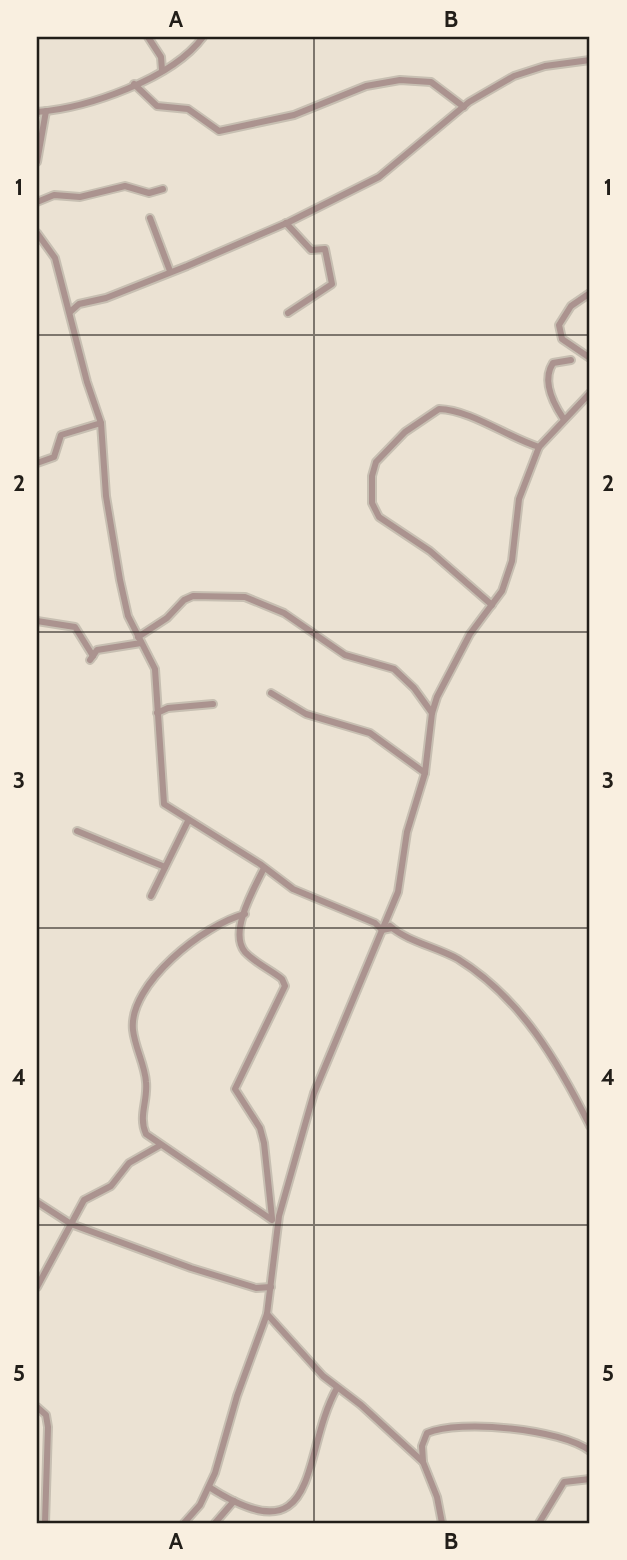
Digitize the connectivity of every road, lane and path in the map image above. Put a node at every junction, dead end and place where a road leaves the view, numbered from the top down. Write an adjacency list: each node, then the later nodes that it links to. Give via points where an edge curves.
1 (148, 37): 4 (street, via 161,57)
2 (204, 37): 4 (street)
3 (590, 60): 6 (street, via 525,72)
4 (162, 71): 5 (street)
5 (134, 84): 6 (street, via 157,106 188,109 219,131 294,116 366,86 400,80 431,82); 7 (street, via 99,99)
6 (464, 107): 13 (street, via 379,177)
7 (46, 111): 8 (street); 9 (street)
8 (37, 112)
9 (37, 162)
10 (163, 189): 11 (street, via 149,193 125,186 80,197 54,195)
11 (37, 202)
12 (150, 218): 15 (street)
13 (286, 223): 15 (street); 20 (street, via 311,250 325,249 331,279 331,284)
14 (37, 233): 17 (street, via 55,258)
15 (170, 271): 18 (street)
16 (590, 293): 21 (street, via 572,306 559,325 562,339)
17 (66, 296): 18 (street); 19 (street)
18 (79, 304): 19 (street)
19 (70, 312): 25 (street)
20 (288, 313)
21 (590, 358)
22 (571, 360): 24 (street, via 554,363 549,370 551,395)
23 (590, 393): 24 (street)
24 (563, 418): 26 (street)
25 (101, 423): 27 (street, via 61,435 54,457); 30 (street, via 112,535 128,616)
26 (538, 447): 28 (street, via 519,499 507,577); 28 (street, via 470,416 439,409 394,442 373,468 372,503 379,517 430,551)
27 (37, 463)
28 (492, 605): 34 (street, via 442,684)
29 (37, 621): 30 (street, via 75,627 92,658 97,650)
30 (140, 640): 33 (street, via 155,668); 34 (street, via 193,596 245,597 284,612 345,655 394,668)
31 (271, 693): 35 (street, via 306,714 370,733)
32 (212, 704): 33 (street)
33 (157, 713): 36 (street, via 162,799 166,807)
34 (432, 713): 35 (street)
35 (425, 773): 42 (street, via 407,832 398,892)
36 (188, 821): 38 (street); 39 (street)
37 (77, 831): 38 (street)
38 (165, 867): 40 (street)
39 (264, 868): 41 (street); 44 (street, via 293,889)
40 (151, 896)
41 (245, 914): 46 (street, via 215,926 162,965 134,1012 133,1030 146,1083 142,1124); 48 (street, via 239,931 244,952 285,986 235,1084 264,1143)
42 (387, 920): 43 (street); 44 (street)
43 (391, 928): 44 (street); 45 (street, via 456,959 499,991 536,1032)
44 (382, 930): 50 (street, via 314,1093)
45 (590, 1126)
46 (159, 1146): 48 (street); 49 (street, via 129,1163 111,1186 83,1200)
47 (37, 1202): 49 (street)
48 (272, 1220): 50 (street)
49 (71, 1224): 51 (street); 52 (street, via 244,1285)
50 (278, 1233): 52 (street)
51 (37, 1287)
52 (271, 1287): 53 (street)
53 (267, 1314): 54 (street); 59 (street)
54 (337, 1388): 57 (street); 60 (street, via 325,1412 306,1486 291,1506 276,1513)
55 (37, 1407): 61 (street, via 46,1415 48,1427)
56 (590, 1451): 57 (street, via 549,1435 457,1427 427,1433)
57 (423, 1462): 64 (street)
58 (590, 1479): 65 (street, via 564,1482)
59 (209, 1486): 60 (street); 62 (street)
60 (234, 1501): 63 (street)
61 (45, 1523)
62 (184, 1523)
63 (215, 1523)
64 (442, 1523)
65 (539, 1523)

